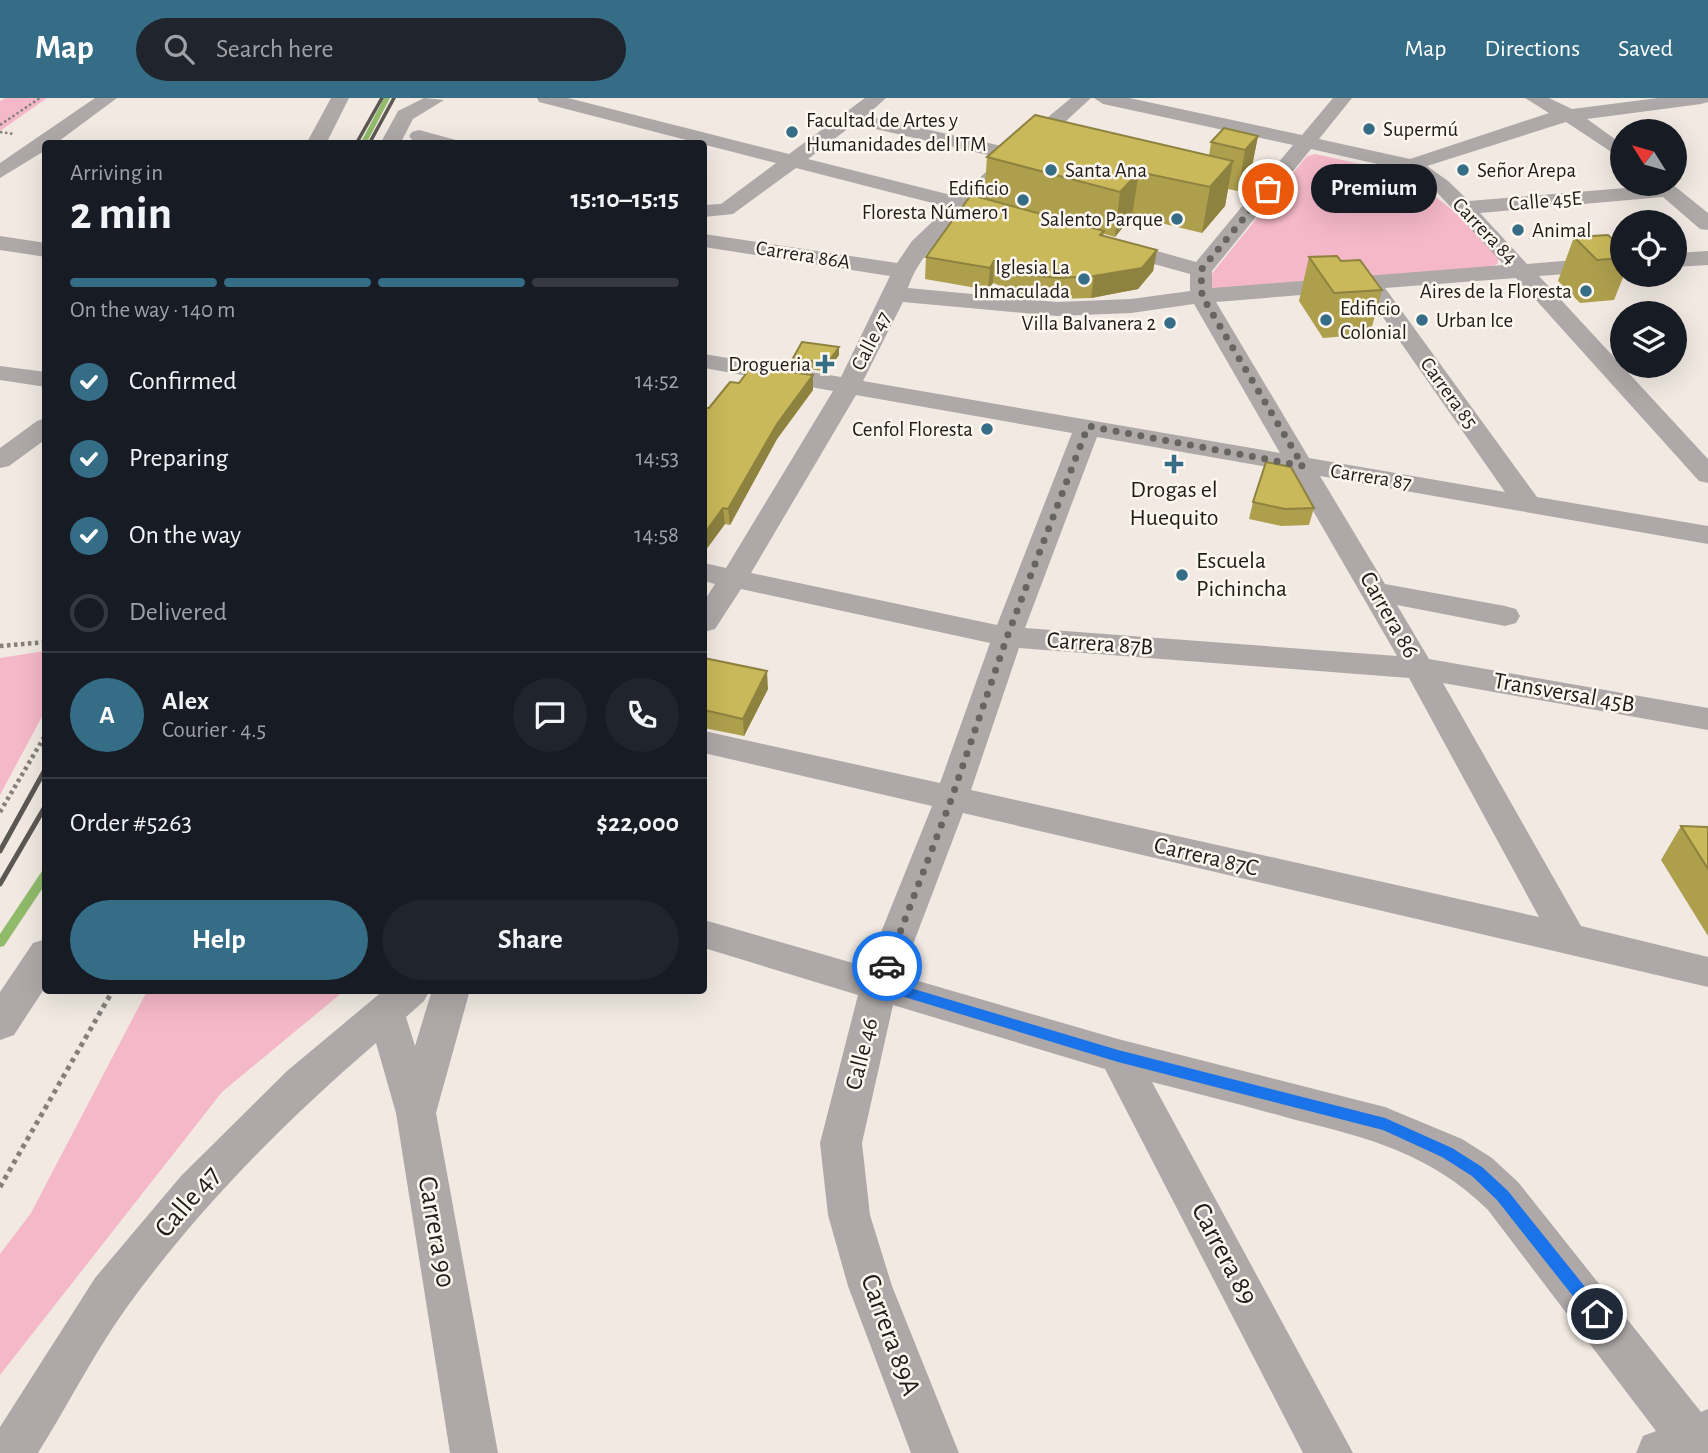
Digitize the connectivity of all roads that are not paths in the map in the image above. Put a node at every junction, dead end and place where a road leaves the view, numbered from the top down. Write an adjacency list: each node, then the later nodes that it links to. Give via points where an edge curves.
1 (108, 98): 17 (street)
2 (331, 98): 3 (street)
3 (340, 98): 18 (street)
4 (546, 98): 13 (street)
5 (627, 98): 13 (street)
6 (877, 98): 15 (street)
7 (1082, 98): 25 (street, Calle 47)
8 (1103, 98): 22 (street, Carrera 84)
9 (1343, 98): 22 (street)
10 (1534, 98): 14 (street)
11 (1701, 98): 14 (street)
12 (436, 99): 16 (street); 19 (street, via 405,115)
13 (603, 113): 20 (street)
14 (1570, 116): 23 (street); 28 (street, via 1551,118)
15 (851, 118): 25 (street); 27 (street)
16 (417, 139)
17 (51, 140)
18 (318, 140)
19 (392, 140)
20 (707, 140)
21 (707, 140): 27 (street)
22 (1307, 144): 28 (street, Carrera 84); 34 (street)
23 (1610, 144)
24 (42, 146): 29 (street)
25 (1019, 152): 26 (street); 33 (street, Calle 47)
26 (1050, 155)
27 (791, 162): 33 (street); 36 (street, via 726,210)
28 (1410, 165): 35 (street, Carrera 84, via 1441,185)
29 (0, 172)
30 (1610, 193): 35 (street, Calle 45E)
31 (1674, 196): 38 (street)
32 (1232, 198): 34 (street)
33 (962, 204): 37 (street); 47 (street, Calle 47)
34 (1255, 204): 48 (street)
35 (1464, 208): 46 (street, Carrera 84)
36 (707, 211)
37 (1026, 221)
38 (1708, 224)
39 (1091, 239): 48 (street)
40 (707, 240): 47 (street, Carrera 86A)
41 (0, 243): 42 (street)
42 (42, 249)
43 (1708, 258): 44 (street)
44 (1687, 259)
45 (1610, 264): 46 (street)
46 (1523, 270): 49 (street); 59 (street, Carrera 84)
47 (902, 271): 50 (street, Calle 47)
48 (1201, 283): 49 (street); 50 (street, via 1131,306 1057,309); 58 (street, Carrera 86)
49 (1370, 283): 60 (street, Carrera 85)
50 (895, 294): 54 (street, Calle 47)
51 (707, 361): 54 (street, Carrera 87)
52 (0, 373): 53 (street)
53 (42, 379)
54 (849, 386): 55 (street, Carrera 87); 63 (street, Calle 47)
55 (1088, 426): 58 (street, Carrera 87); 67 (street, Calle 46)
56 (42, 430): 57 (street)
57 (0, 460)
58 (1303, 466): 60 (street, Carrera 87); 64 (street, Carrera 86)
59 (1708, 475)
60 (1527, 503): 61 (street, Carrera 87)
61 (1708, 535)
62 (707, 573): 63 (street, Carrera 87B)
63 (734, 578): 66 (street, Calle 47); 67 (street, Carrera 87B)
64 (1376, 592): 65 (street); 68 (street, Carrera 86)
65 (1505, 616)
66 (707, 618)
67 (1007, 637): 68 (street, Carrera 87B); 71 (street, Calle 46)
68 (1419, 668): 69 (street, Transversal 45B); 73 (street, Carrera 86)
69 (1708, 719)
70 (707, 743): 71 (street, Carrera 87C)
71 (951, 800): 73 (street, Carrera 87C); 76 (street, Calle 46)
72 (707, 935): 76 (street)
73 (1569, 938): 75 (street, Carrera 87C)
74 (42, 960): 79 (street)
75 (1708, 972)
76 (879, 984): 80 (street); 82 (street, Calle 46, via 841,1143)
77 (450, 994): 81 (street)
78 (399, 1002): 81 (street, Carrera 90); 84 (street, Calle 47, via 301,1083 196,1190 111,1293)
79 (0, 1024)
80 (1118, 1056): 83 (street, via 1385,1125 1447,1152 1477,1171 1503,1196); 87 (street, Carrera 89)
81 (416, 1113): 85 (street, Carrera 90)
82 (849, 1215): 86 (street, Carrera 89A, via 870,1286)
83 (1691, 1445)
84 (11, 1453)
85 (474, 1453)
86 (935, 1453)
87 (1329, 1453)

